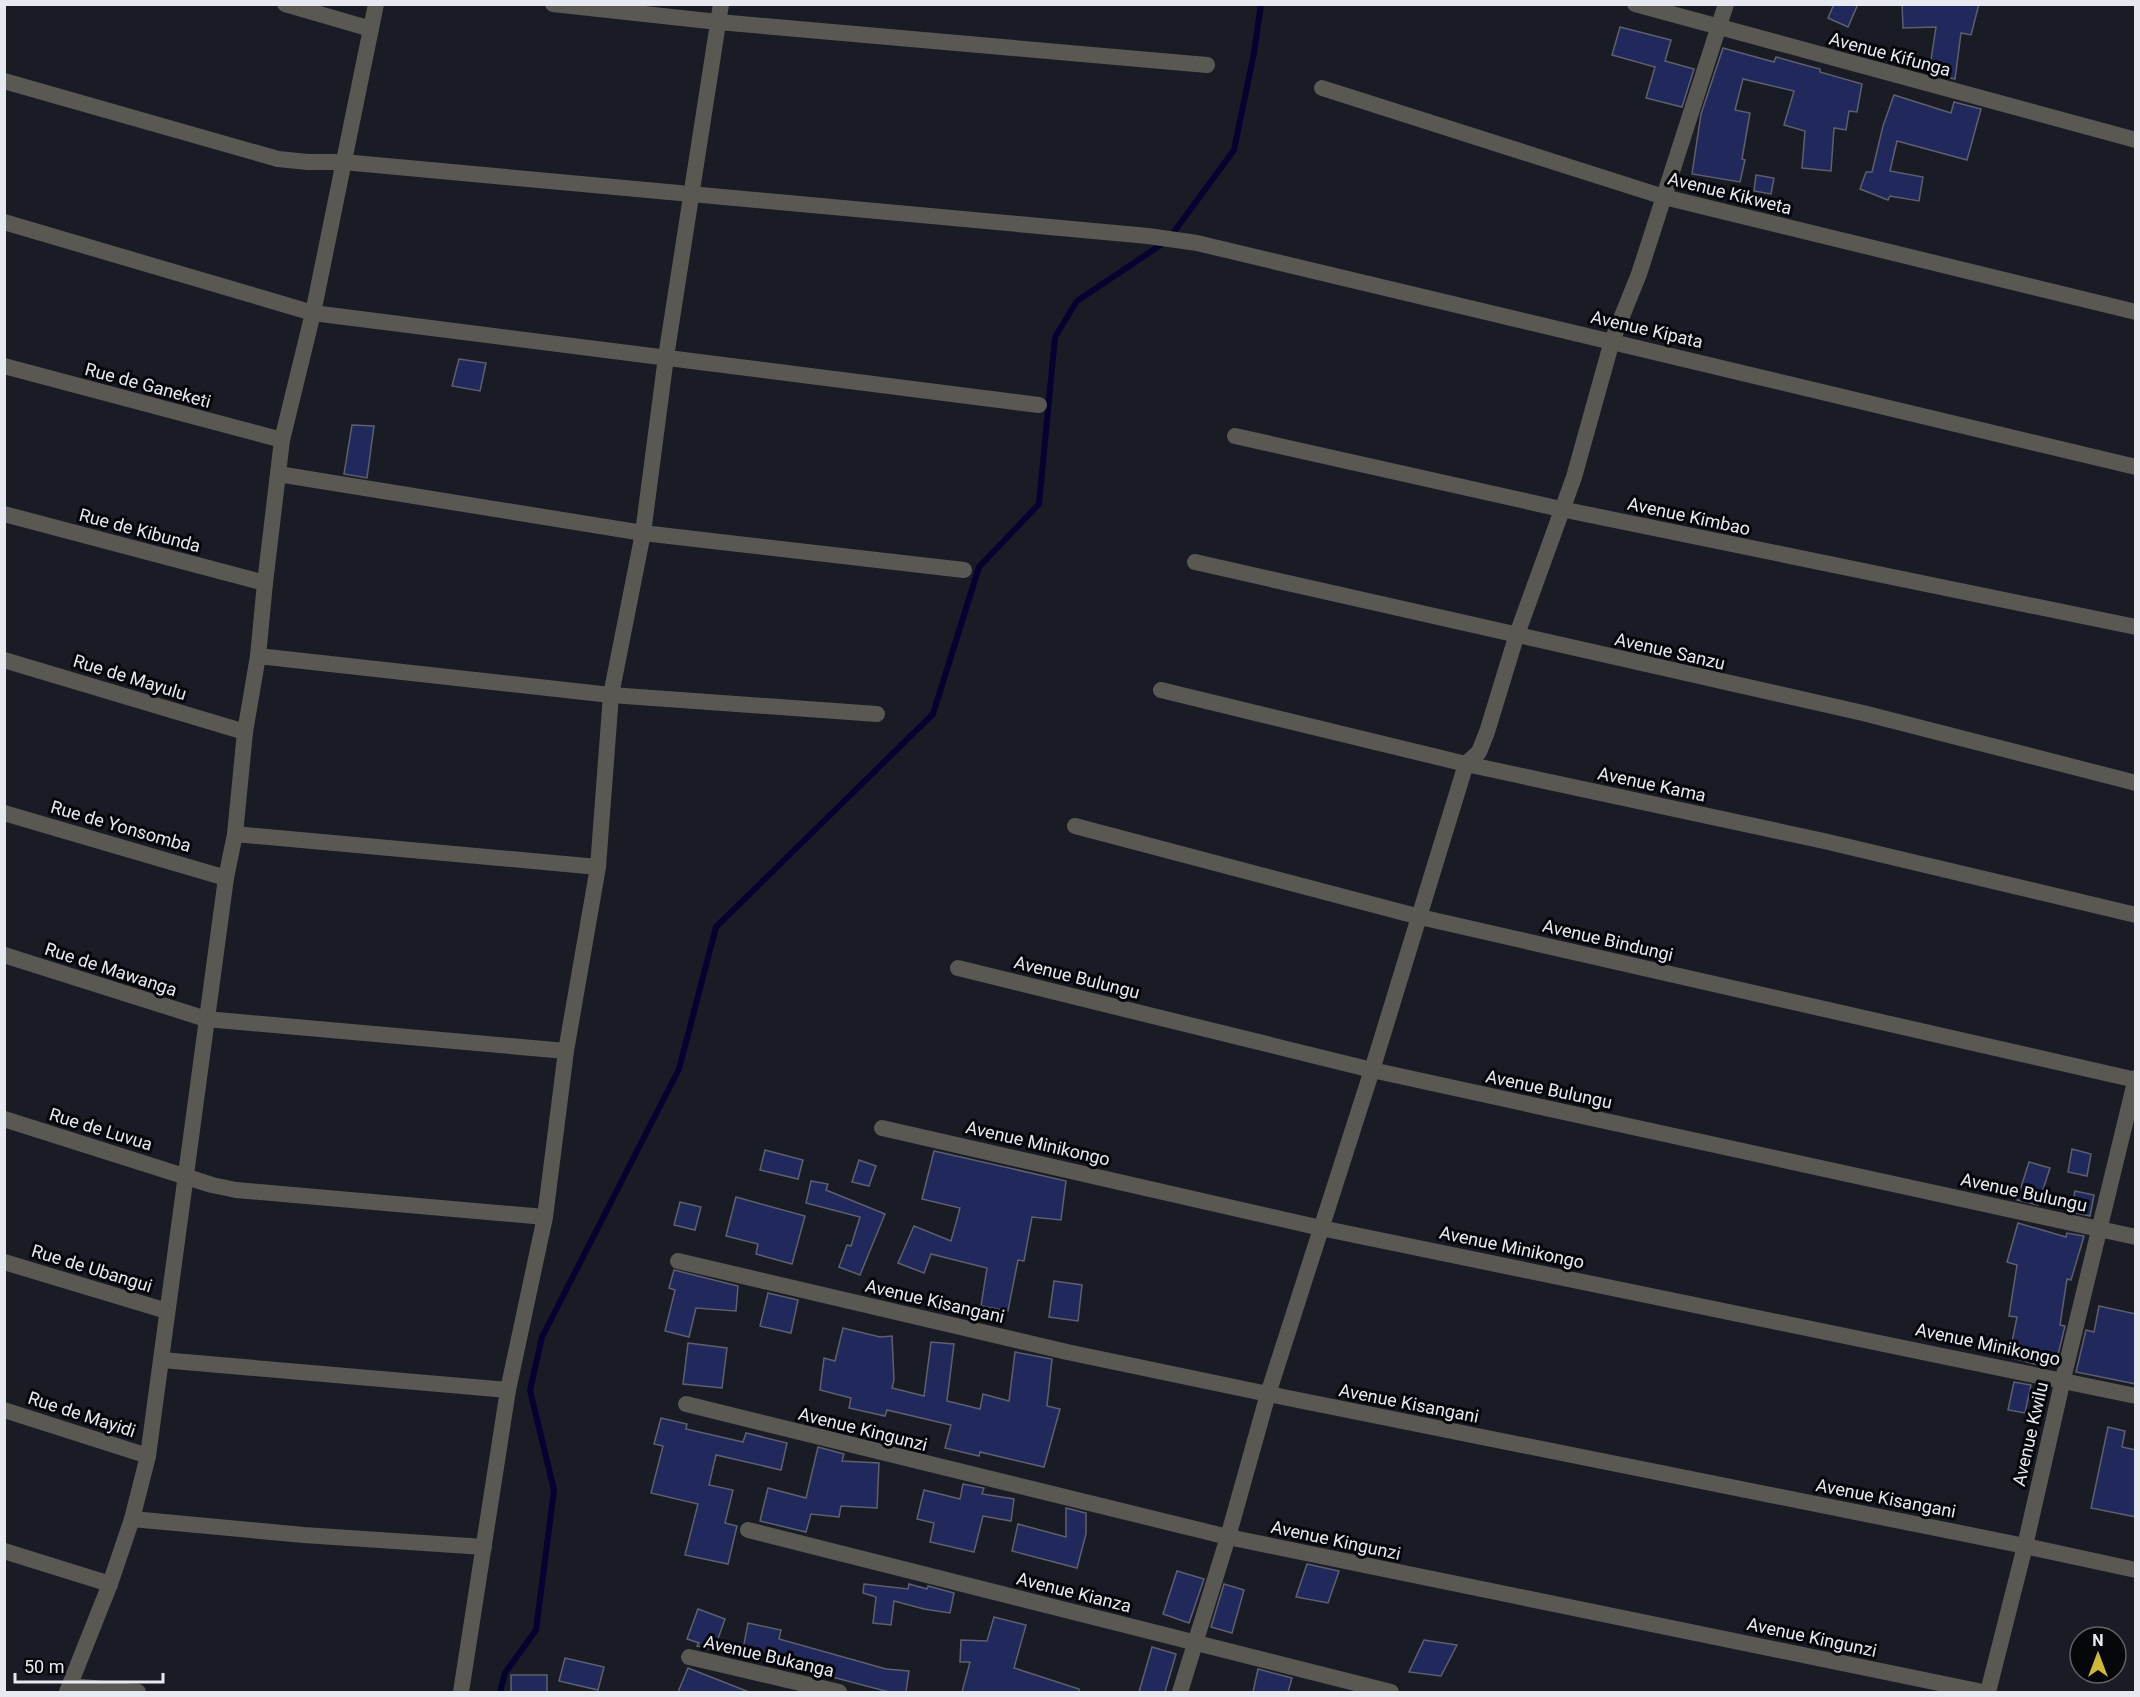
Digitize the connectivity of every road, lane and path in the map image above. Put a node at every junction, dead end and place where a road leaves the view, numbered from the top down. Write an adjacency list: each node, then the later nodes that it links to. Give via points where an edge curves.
1 (285, 4): 9 (street)
2 (376, 4): 9 (street)
3 (553, 4): 7 (street)
4 (721, 4): 7 (street)
5 (1635, 4): 8 (street, Avenue Kifunga)
6 (1726, 4): 8 (street)
7 (718, 22): 10 (street); 15 (street)
8 (1718, 28): 13 (street, Avenue Kifunga); 16 (street)
9 (371, 29): 14 (street)
10 (1207, 65)
11 (4, 81): 14 (street, Avenue Kipata, via 278,159)
12 (1322, 88): 16 (street, Avenue Kikweta)
13 (2136, 140)
14 (343, 162): 15 (street, Avenue Kipata); 19 (street)
15 (692, 195): 20 (street, Avenue Kipata, via 1197,243); 21 (street)
16 (1664, 197): 18 (street, Avenue Kikweta); 20 (street)
17 (4, 222): 19 (street)
18 (2136, 312)
19 (314, 313): 21 (street); 25 (street)
20 (1612, 341): 26 (street, Avenue Kipata); 28 (street, via 1574,477)
21 (666, 357): 23 (street); 30 (street)
22 (4, 366): 25 (street, Rue de Ganeketi)
23 (1039, 405)
24 (1235, 436): 28 (street, Avenue Kimbao)
25 (282, 440): 27 (street)
26 (2136, 467)
27 (278, 474): 30 (street); 33 (street)
28 (1561, 509): 34 (street, Avenue Kimbao); 35 (street)
29 (4, 514): 33 (street, Rue de Kibunda)
30 (643, 533): 32 (street); 39 (street)
31 (1195, 562): 35 (street, Avenue Sanzu)
32 (964, 570)
33 (265, 583): 36 (street)
34 (2136, 627)
35 (1516, 637): 42 (street, via 1487,732 1479,752); 43 (street, Avenue Sanzu, via 1863,714)
36 (258, 656): 39 (street); 41 (street)
37 (4, 660): 41 (street, Rue de Mayulu)
38 (1161, 690): 42 (street, Avenue Kama)
39 (611, 695): 40 (street); 47 (street)
40 (877, 714)
41 (245, 732): 46 (street)
42 (1466, 764): 49 (street, Avenue Kama, via 1824,841); 50 (street)
43 (2136, 783)
44 (4, 813): 48 (street, Rue de Yonsomba)
45 (1075, 826): 50 (street, Avenue Bindungi)
46 (235, 834): 47 (street); 48 (street)
47 (598, 867): 54 (street)
48 (226, 878): 53 (street)
49 (2136, 915)
50 (1420, 917): 55 (street); 56 (street, Avenue Bindungi)
51 (4, 955): 53 (street, Rue de Mawanga)
52 (957, 968): 55 (street, Avenue Bulungu)
53 (206, 1019): 54 (street, Rue de Mawanga); 59 (street)
54 (566, 1051): 60 (street)
55 (1372, 1070): 61 (street); 62 (street, Avenue Bulungu)
56 (2135, 1079): 62 (street, Avenue Kwilu)
57 (4, 1119): 59 (street, Rue de Luvua)
58 (882, 1128): 61 (street, Avenue Minikongo)
59 (185, 1176): 60 (street, Rue de Luvua, via 236,1190); 66 (street)
60 (544, 1217): 69 (street)
61 (1321, 1228): 68 (street, Avenue Minikongo); 70 (street)
62 (2099, 1228): 63 (street, Avenue Bulungu); 68 (street, Avenue Kwilu)
63 (2136, 1237)
64 (678, 1261): 70 (street, Avenue Kisangani, via 1055,1349)
65 (4, 1262): 66 (street, Rue de Ubangui)
66 (167, 1311): 67 (street)
67 (162, 1360): 69 (street); 74 (street)
68 (2063, 1379): 71 (street, Avenue Minikongo); 78 (street, Avenue Kwilu)
69 (508, 1390): 79 (street)
70 (1269, 1394): 77 (street); 78 (street, Avenue Kisangani)
71 (2136, 1396)
72 (686, 1404): 77 (street, Avenue Kingunzi)
73 (4, 1410): 74 (street, Rue de Mayidi)
74 (148, 1456): 75 (street)
75 (132, 1519): 79 (street); 82 (street)
76 (748, 1530): 83 (street, Avenue Kianza)
77 (1228, 1537): 83 (street); 91 (street, Avenue Kingunzi)
78 (2025, 1545): 81 (street, Avenue Kisangani); 92 (street, Avenue Kwilu)
79 (484, 1548): 87 (street)
80 (4, 1551): 82 (street)
81 (2136, 1570)
82 (110, 1584): 85 (street)
83 (1197, 1642): 89 (street); 90 (street, Avenue Kianza)
84 (689, 1657): 88 (street, Avenue Bukanga)
85 (68, 1689): 86 (street)
86 (138, 1692)
87 (461, 1692)
88 (839, 1692)
89 (1180, 1692)
90 (1391, 1692)
91 (1983, 1692)
92 (1988, 1692)

